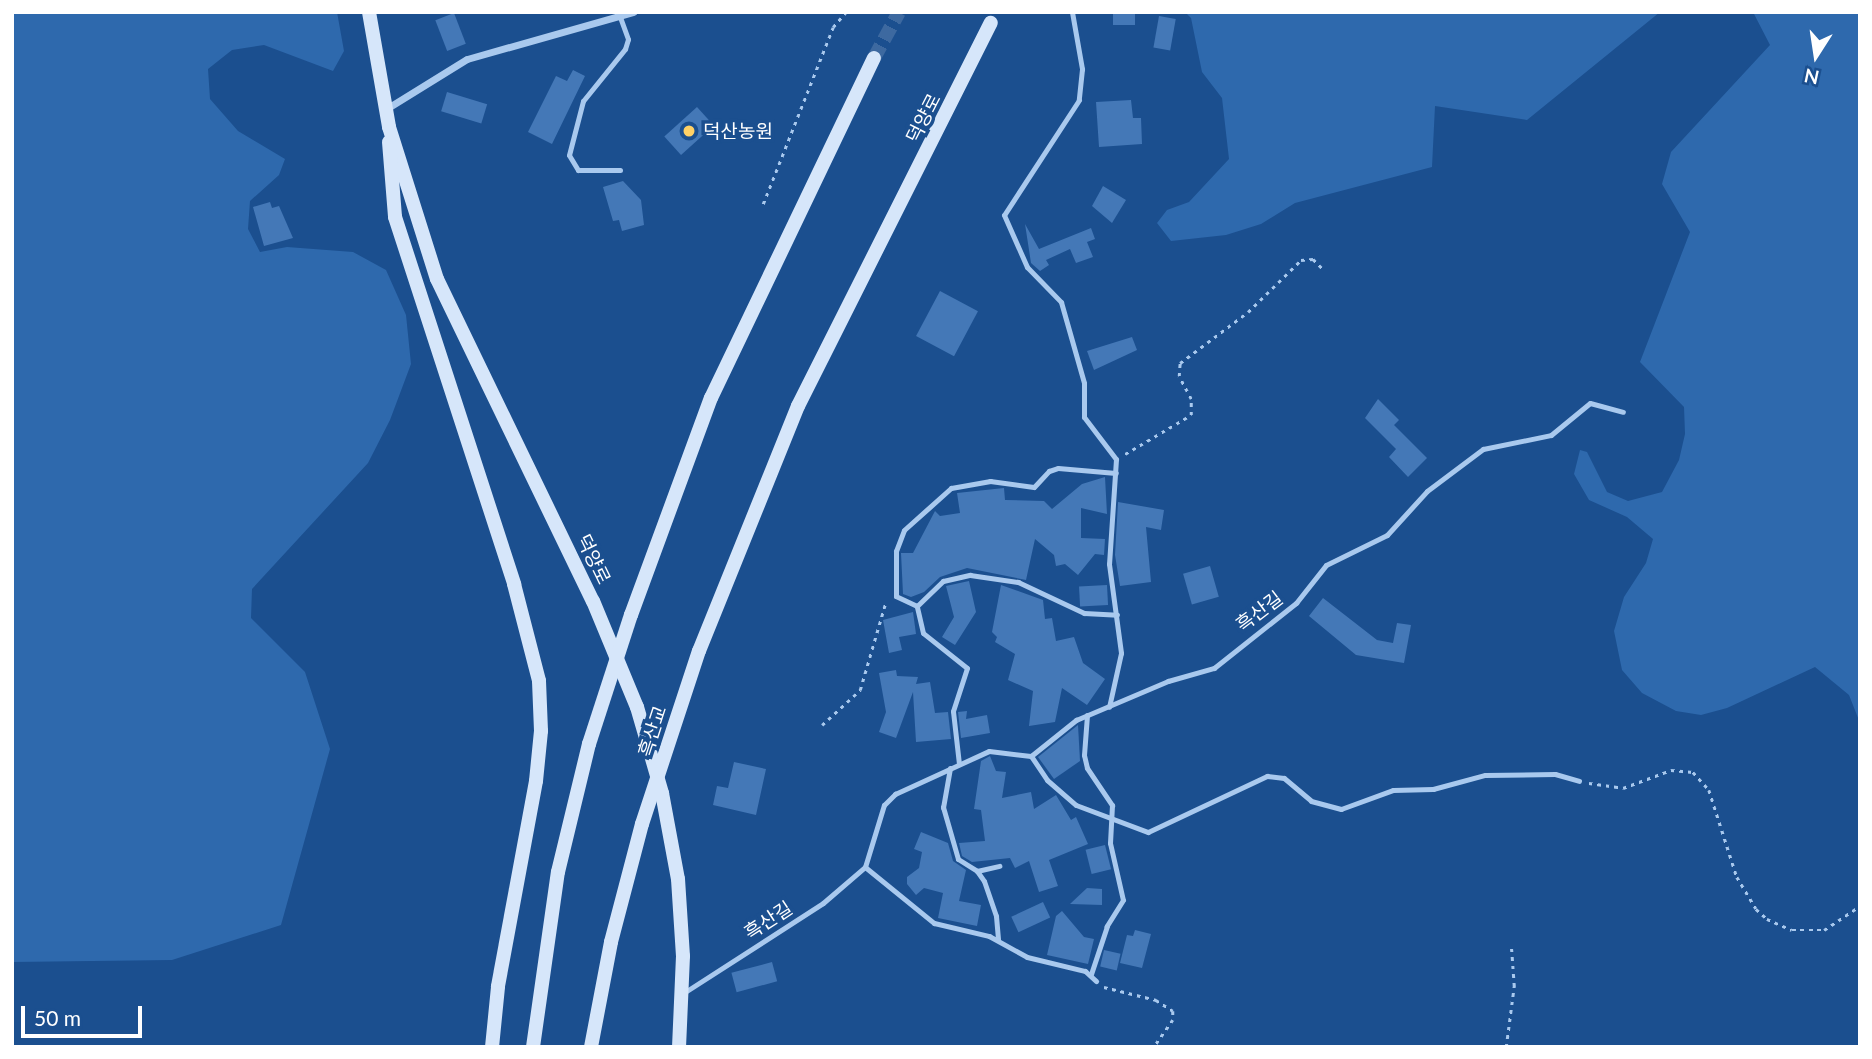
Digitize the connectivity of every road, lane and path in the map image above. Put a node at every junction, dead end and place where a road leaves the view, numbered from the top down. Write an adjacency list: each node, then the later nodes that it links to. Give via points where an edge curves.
1 (369, 12): 8 (main road, 덕양로)
2 (633, 12): 5 (street)
3 (846, 12): 11 (path, via 833,27)
4 (1072, 12): 14 (lane, via 1082,69 1079,100 1004,215 1027,267 1061,302 1084,383 1084,417)
5 (620, 17): 8 (street, via 467,60); 10 (lane, via 628,39 625,49 583,100 569,155 578,170)
6 (992, 23): 19 (main road, 덕양로, via 797,407)
7 (874, 58): 38 (main road, 덕양로, bridge, via 711,398 631,615 589,744 558,872)
8 (386, 109): 9 (main road, 덕양로)
9 (389, 127): 36 (main road, 덕양로, via 437,279 625,670 662,793 678,879); 37 (main road, via 396,217 514,584 539,681 536,781)
10 (620, 170)
11 (763, 204)
12 (1324, 270): 14 (path, via 1313,259 1301,260 1201,352 1180,363 1179,376 1191,399 1191,415)
13 (1623, 412): 20 (lane, 흑산길, via 1590,403 1550,435 1483,449 1427,491 1387,535 1326,565 1296,603 1223,662)
14 (1116, 459): 15 (lane)
15 (1116, 473): 16 (lane, via 1058,468 1034,487 983,482 946,490 904,530 896,551); 18 (lane, via 1109,564)
16 (895, 582): 17 (lane, via 897,596); 22 (path, via 874,629 860,690)
17 (917, 607): 18 (lane, via 943,581 970,575 1018,582 1084,613); 24 (lane, via 923,633 967,668 968,677 953,705)
18 (1117, 615): 20 (lane, via 1121,653)
19 (699, 651): 39 (main road, 흑산교, bridge, via 642,824 611,942)
20 (1109, 706): 21 (lane, 흑산길)
21 (1087, 715): 23 (lane, 흑산길); 27 (lane, via 1086,763 1112,805)
22 (822, 725)
23 (1031, 756): 24 (lane, via 1019,758 994,751); 27 (lane, via 1047,780 1076,805)
24 (958, 764): 25 (lane)
25 (950, 768): 29 (lane, via 889,798); 30 (lane, via 943,807 958,859)
26 (1579, 781): 27 (lane, via 1539,773 1485,775 1433,789 1393,790 1341,809 1311,802 1276,775 1254,780 1154,831); 31 (path, via 1623,788 1671,770 1693,772 1711,793 1737,877 1767,919 1786,929 1824,930)
27 (1112, 820): 34 (lane, via 1110,843 1121,880 1122,905 1107,926)
28 (999, 866): 30 (lane)
29 (865, 867): 32 (lane, via 934,923); 36 (lane, 흑산길, via 823,903)
30 (977, 871): 32 (lane, via 996,916)
31 (1860, 906)
32 (998, 939): 34 (lane, via 1020,954)
33 (1511, 944): 42 (path, via 1513,1006)
34 (1091, 974): 35 (lane)
35 (1096, 981): 41 (path, via 1156,1000 1172,1011 1173,1020)
36 (682, 993): 40 (main road, 덕양로)
37 (492, 1047)
38 (533, 1047)
39 (591, 1047)
40 (679, 1047)
41 (1154, 1047)
42 (1506, 1047)

